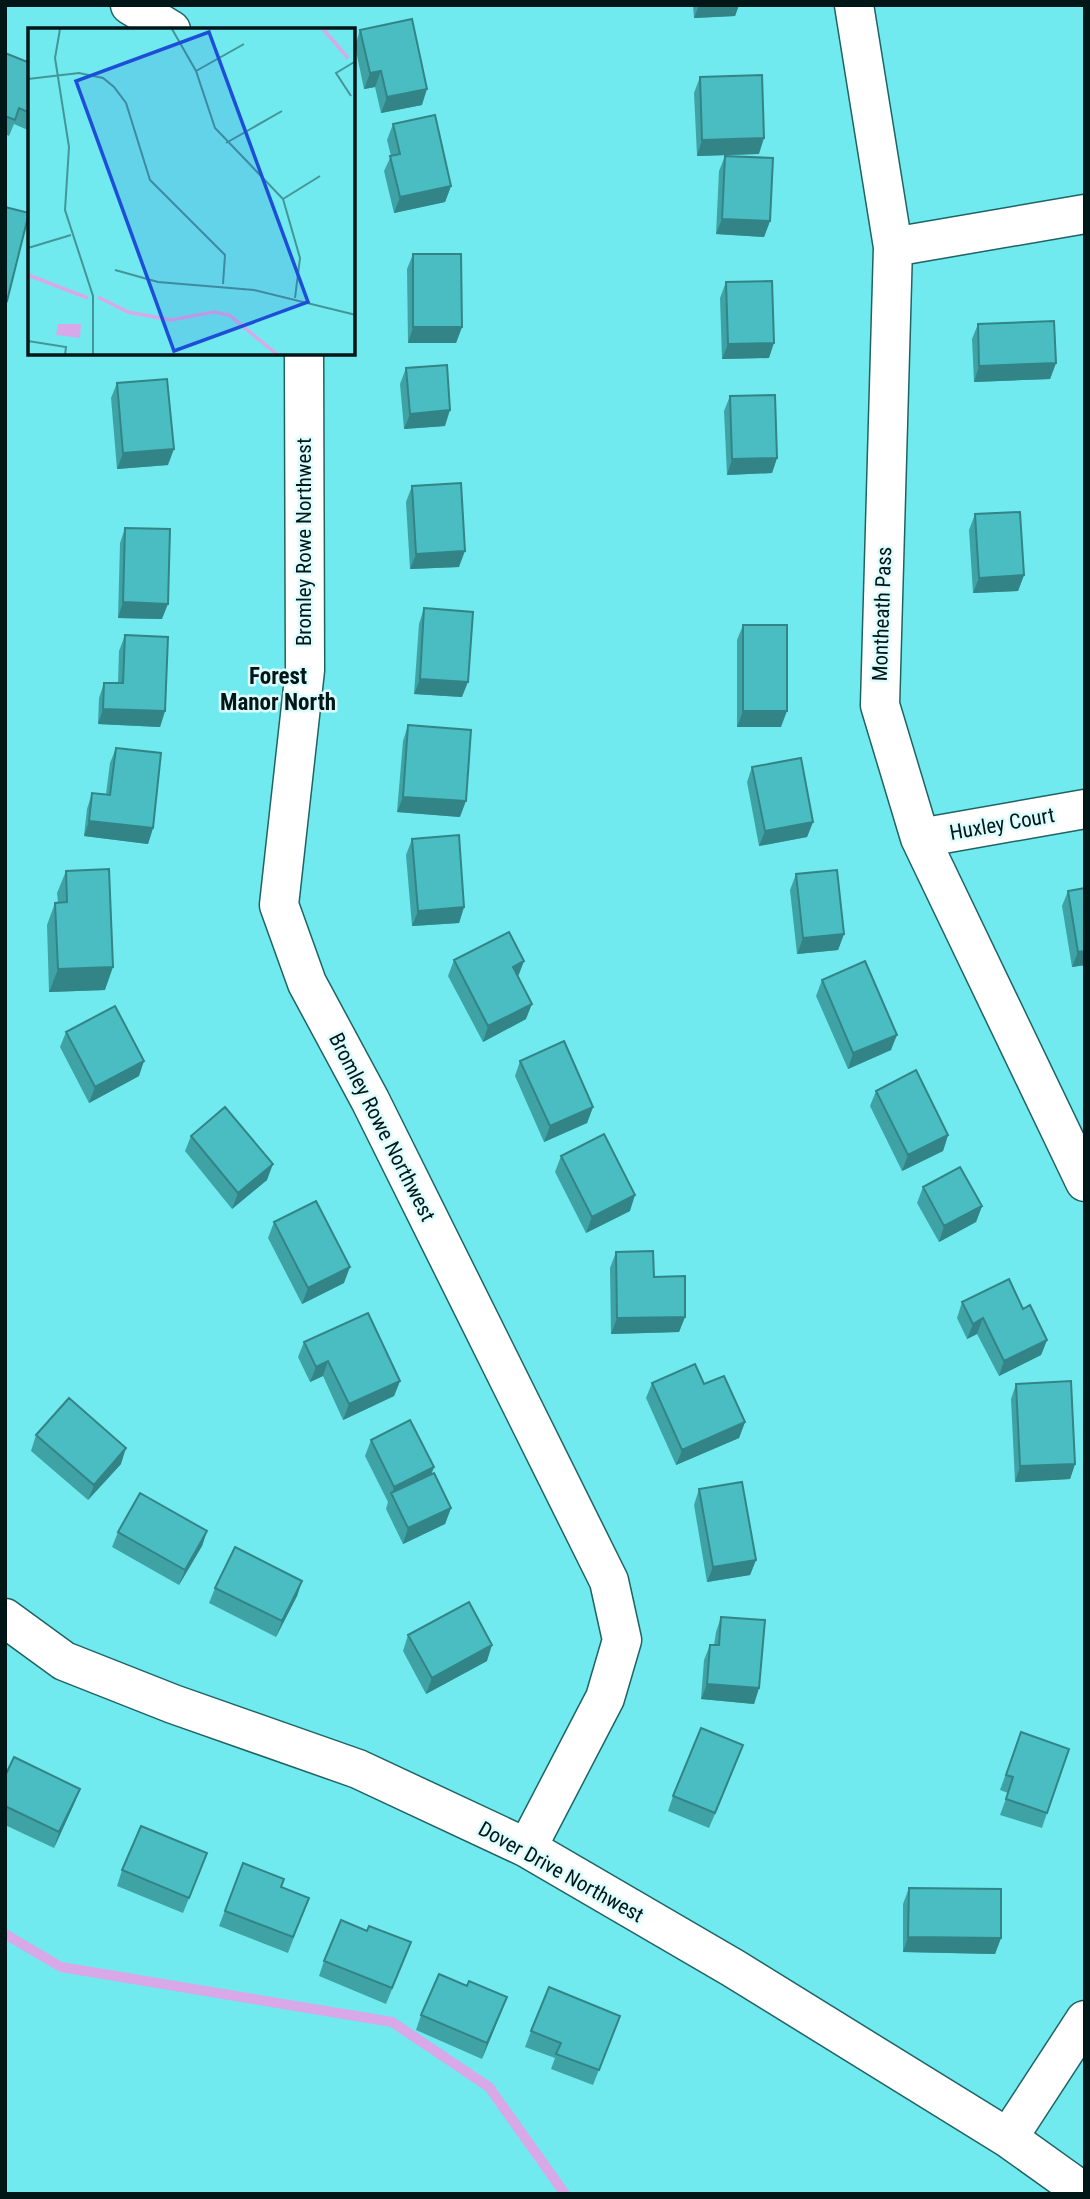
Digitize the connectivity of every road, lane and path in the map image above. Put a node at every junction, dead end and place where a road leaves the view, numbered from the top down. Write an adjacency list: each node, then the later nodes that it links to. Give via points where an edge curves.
1 (130, 5): 3 (street)
2 (854, 5): 5 (street, Montheath Pass)
3 (168, 28)
4 (1085, 214): 5 (street)
5 (893, 247): 8 (street, Montheath Pass, via 880,705)
6 (304, 355): 11 (street, Bromley Rowe Northwest, via 305,670 279,905 307,983 370,1100 608,1581 622,1640 605,1698)
7 (1085, 809): 8 (street, Huxley Court)
8 (920, 838): 9 (street, Montheath Pass)
9 (1085, 1182)
10 (5, 1618): 11 (street, Dover Drive Northwest, via 64,1661 358,1769)
11 (527, 1849): 13 (street, Dover Drive Northwest, via 733,1968)
12 (1085, 2020): 13 (street)
13 (1008, 2138): 14 (street, Dover Drive Northwest)
14 (1085, 2193)

